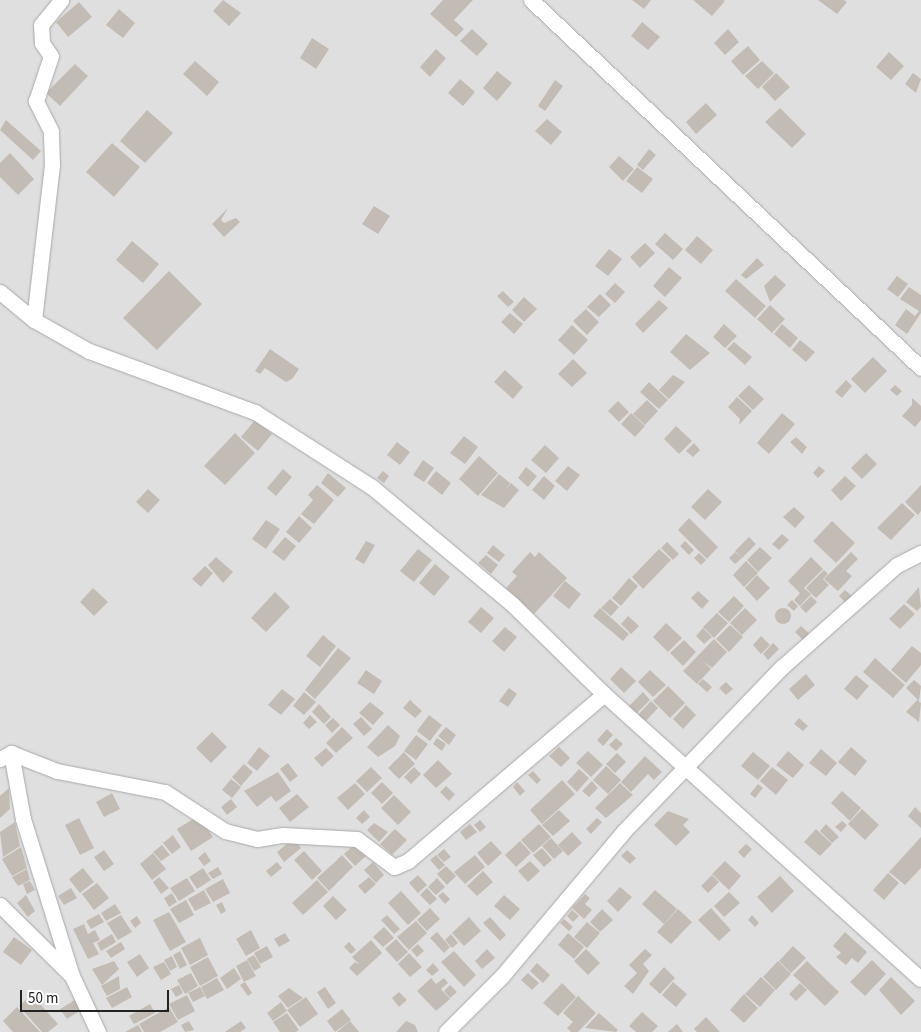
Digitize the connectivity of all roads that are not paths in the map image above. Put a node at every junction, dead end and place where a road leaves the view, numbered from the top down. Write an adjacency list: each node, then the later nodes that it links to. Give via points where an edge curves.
1 (61, 0): 4 (street, via 41,25 42,43 51,56 36,101 51,131 52,165)
2 (531, 0): 5 (street)
3 (0, 292): 4 (street)
4 (34, 320): 7 (street, via 90,351 255,412 372,488 513,605)
5 (921, 368)
6 (921, 553): 9 (street, via 897,565 782,667)
7 (604, 694): 8 (street, via 408,861 394,867 357,839 283,835 257,839 225,831 165,792 57,772); 9 (street)
8 (5, 756): 11 (street)
9 (686, 769): 12 (street); 14 (street, via 624,831 502,976)
10 (0, 905): 11 (street)
11 (72, 976): 13 (street)
12 (921, 979)
13 (98, 1032)
14 (446, 1032)

